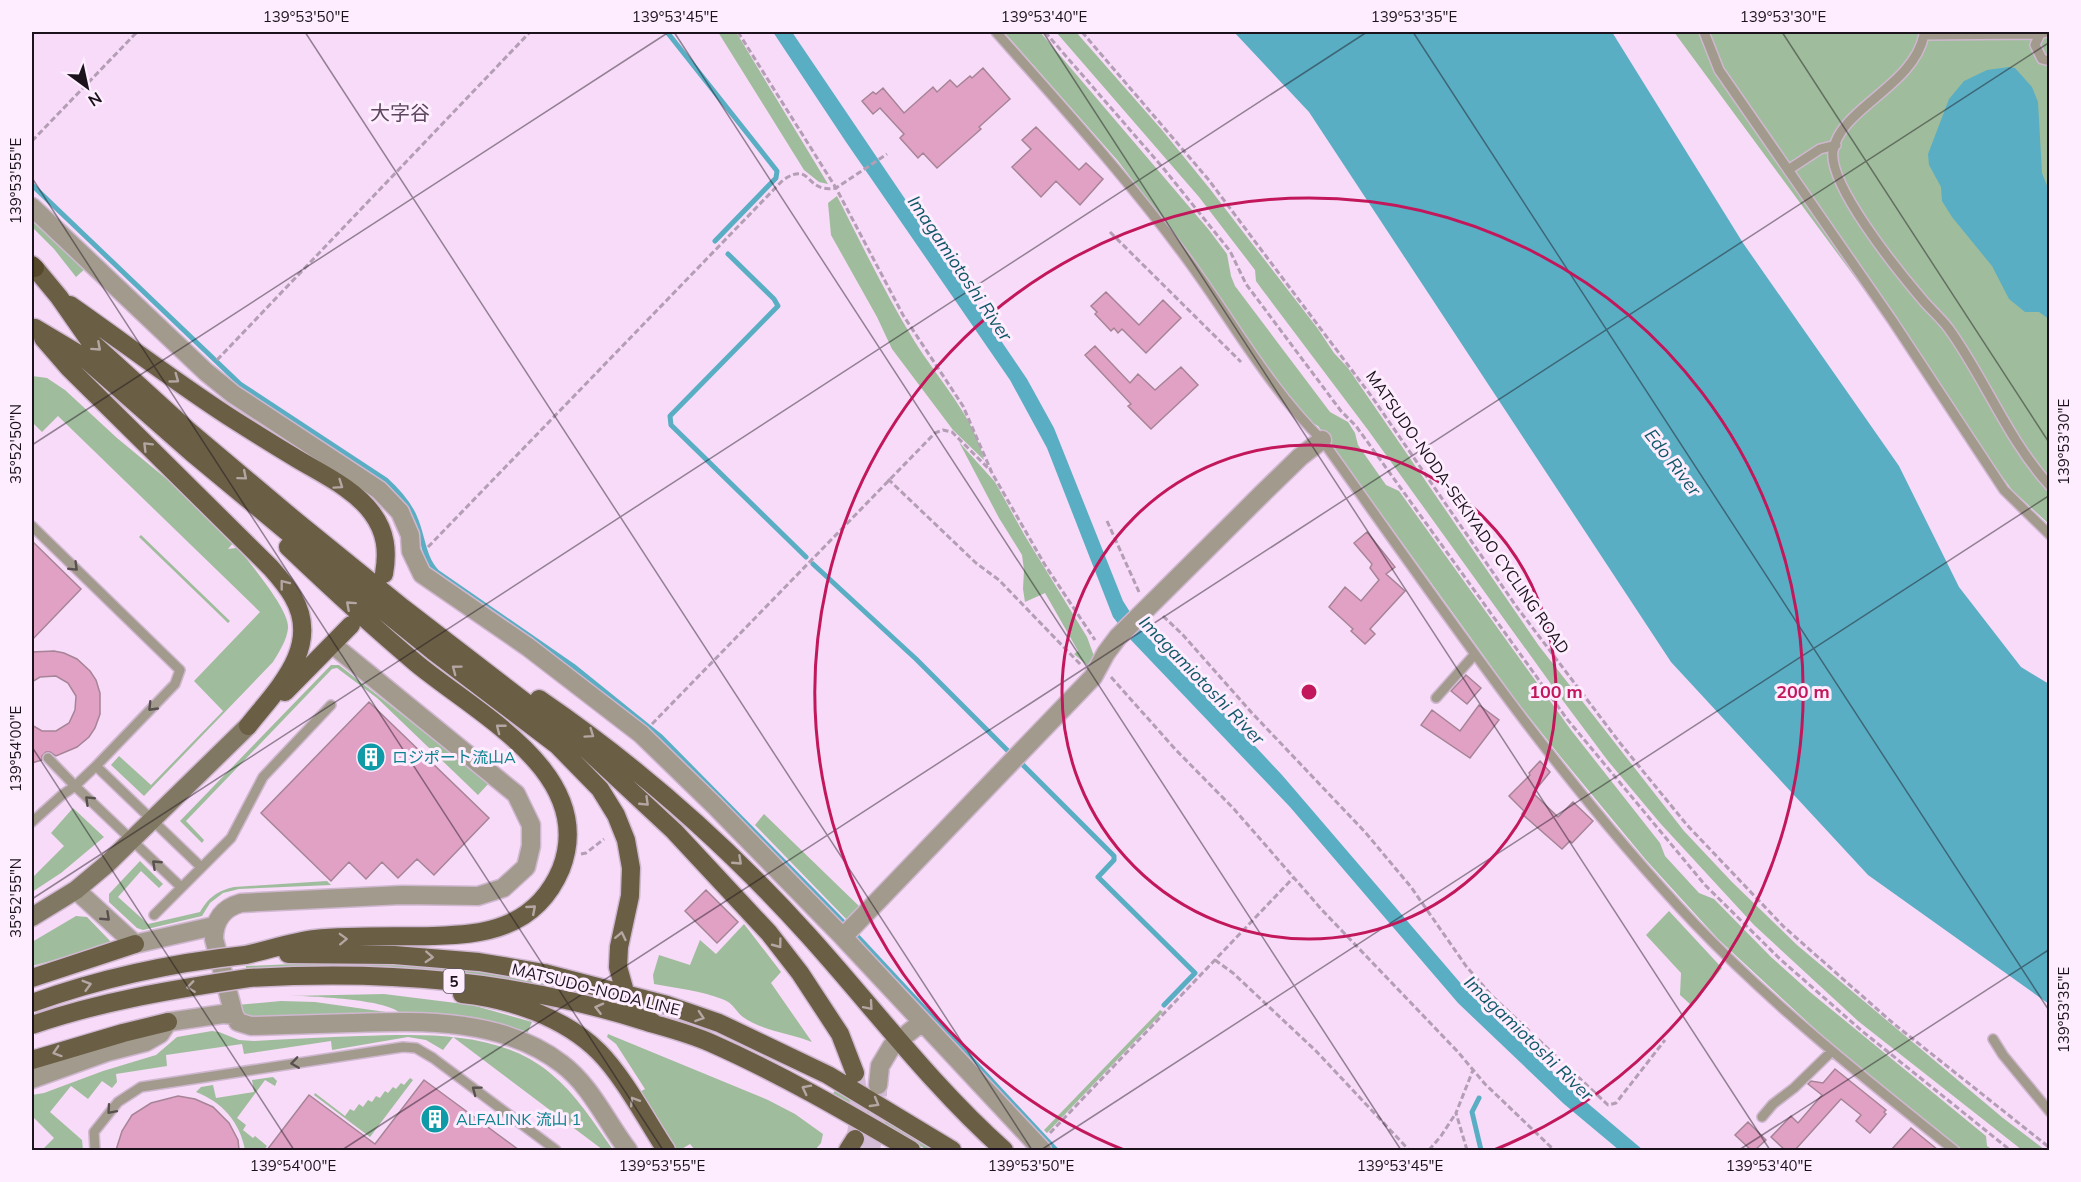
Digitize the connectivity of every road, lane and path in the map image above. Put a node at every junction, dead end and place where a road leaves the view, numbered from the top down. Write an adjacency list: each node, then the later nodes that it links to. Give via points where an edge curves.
1 (137, 32): 11 (path)
2 (530, 32): 21 (path)
3 (738, 32): 15 (path)
4 (996, 32): 23 (lane, via 1106,157 1189,262 1300,418)
5 (1045, 32): 98 (path, via 1230,251 1246,284 1356,426 1567,719 1705,885 1780,959 1862,1031)
6 (1082, 32): 85 (path, MATSUDO-NODA-SEKIYADO CYCLING ROAD, via 1208,179 1272,262 1372,397 1516,606 1687,825 1792,935 1894,1024)
7 (1704, 32): 14 (lane, via 1719,70)
8 (1924, 33): 9 (lane); 12 (lane, via 1921,48 1910,65 1854,117)
9 (2043, 33): 10 (lane, via 2035,45 2042,59)
10 (2049, 61)
11 (32, 141)
12 (1836, 145): 14 (lane, via 1820,149); 27 (lane, via 1836,168 1855,211 1923,301 1948,327 2030,463)
13 (886, 155): 15 (path)
14 (1788, 170): 30 (lane, via 2004,490)
15 (836, 188): 25 (path, via 903,315 963,406); 31 (path, via 819,188 802,173 794,172 783,180)
16 (32, 207): 58 (street, via 206,372 379,490 406,524 411,551 422,574 528,647 641,734)
17 (1110, 232): 22 (path)
18 (33, 266): 19 (main road)
19 (59, 297): 32 (main road, one-way to 32, via 208,402 357,498 381,525 387,556); 33 (main road, one-way to 33, via 89,340 190,432)
20 (33, 326): 24 (main road, via 82,356); 42 (main road, one-way to 20, via 294,665 302,645 303,630 294,598 271,568 69,368)
21 (219, 358)
22 (1246, 367)
23 (1322, 440): 34 (street); 37 (lane)
24 (191, 452): 60 (main road, one-way to 24, via 315,939 450,935 503,926 524,916 543,900 557,878 565,859 567,820 551,779 523,746 418,665 280,540); 64 (main road, one-way to 24, via 618,967 619,947 630,896 631,868 616,814 600,789 557,746 433,651)
25 (992, 473): 26 (path, via 952,432 943,429); 38 (path, via 1090,635)
26 (888, 479): 38 (path, via 999,580 1035,620); 41 (path)
27 (2049, 486)
28 (1107, 520): 34 (path)
29 (32, 526): 44 (lane, one-way to 44, via 180,670 175,684)
30 (2049, 535)
31 (430, 546)
32 (384, 574)
33 (403, 608): 78 (main road, one-way to 78, via 586,749 674,831 794,965 840,1034); 92 (main road, one-way to 92, via 597,738 691,817 751,873 910,1054)
34 (1146, 609): 38 (street, via 1118,637); 73 (path, via 1182,634 1365,832 1492,996 1608,1104 1616,1103)
35 (351, 625): 36 (main road)
36 (333, 645): 42 (main road); 57 (street, via 516,794 531,825 526,867 504,888 478,896 402,895 241,903 229,906)
37 (1475, 654): 39 (lane); 75 (lane, via 1560,768 1694,922)
38 (1100, 665): 52 (path); 58 (street)
39 (1436, 698)
40 (331, 705): 51 (lane, via 263,777 231,838)
41 (652, 724)
42 (248, 726): 46 (street)
43 (48, 758): 45 (lane)
44 (96, 766): 45 (lane); 46 (lane)
45 (75, 786): 47 (lane); 49 (lane, one-way to 45)
46 (152, 820): 49 (street); 51 (lane)
47 (32, 822)
48 (604, 838): 50 (path)
49 (131, 840): 53 (lane, one-way to 49); 54 (street)
50 (581, 854)
51 (201, 867): 53 (lane)
52 (1293, 878): 61 (path); 77 (path)
53 (181, 887): 55 (lane)
54 (76, 890): 56 (street); 59 (street, one-way to 59)
55 (154, 915)
56 (32, 917)
57 (214, 926): 59 (street); 66 (street)
58 (848, 931): 68 (street)
59 (135, 944): 62 (main road)
60 (244, 955): 64 (main road, MATSUDO-NODA LINE / 5, one-way to 64, via 355,953 441,957 544,973); 65 (main road, MATSUDO-NODA LINE / 5, one-way to 60, bridge, via 135,972)
61 (1215, 960): 84 (path); 93 (path, via 1316,1051)
62 (32, 978)
63 (249, 978): 69 (main road, MATSUDO-NODA LINE / 5, one-way to 63, via 552,996 468,982 364,974); 70 (main road, MATSUDO-NODA LINE / 5, one-way to 70, bridge, via 142,995); 89 (main road, one-way to 63, via 600,1052 543,1015 479,996)
64 (624, 993): 69 (main road, via 635,1010); 91 (main road, MATSUDO-NODA LINE / 5, one-way to 91, via 719,1023 757,1040 828,1076)
65 (32, 1003)
66 (234, 1015): 67 (street); 88 (street, via 238,1022 250,1026 404,1022 453,1025 525,1042 562,1064 579,1080)
67 (168, 1022): 76 (main road, one-way to 76); 79 (street, via 160,1034 146,1042)
68 (922, 1022): 71 (street); 84 (street)
69 (655, 1024): 90 (main road, MATSUDO-NODA LINE / 5, one-way to 69, via 752,1062)
70 (32, 1025)
71 (907, 1034)
72 (1993, 1039): 81 (lane)
73 (1665, 1040)
74 (892, 1046): 80 (street, via 880,1066)
75 (1832, 1051): 83 (lane); 97 (lane)
76 (32, 1060)
77 (1473, 1070): 82 (path); 96 (path)
78 (855, 1073)
79 (32, 1079)
80 (878, 1085)
81 (2049, 1112)
82 (1456, 1113): 94 (path); 95 (path)
83 (1762, 1117)
84 (1045, 1143)
85 (2049, 1148)
86 (95, 1150): 87 (lane, one-way to 86, via 433,1058 416,1048 403,1047 141,1087 118,1102 94,1132)
87 (556, 1150)
88 (628, 1150)
89 (666, 1150)
90 (911, 1150)
91 (952, 1150)
92 (1004, 1150)
93 (1409, 1150)
94 (1429, 1150)
95 (1467, 1150)
96 (1554, 1150)
97 (1954, 1150)
98 (2010, 1150)

